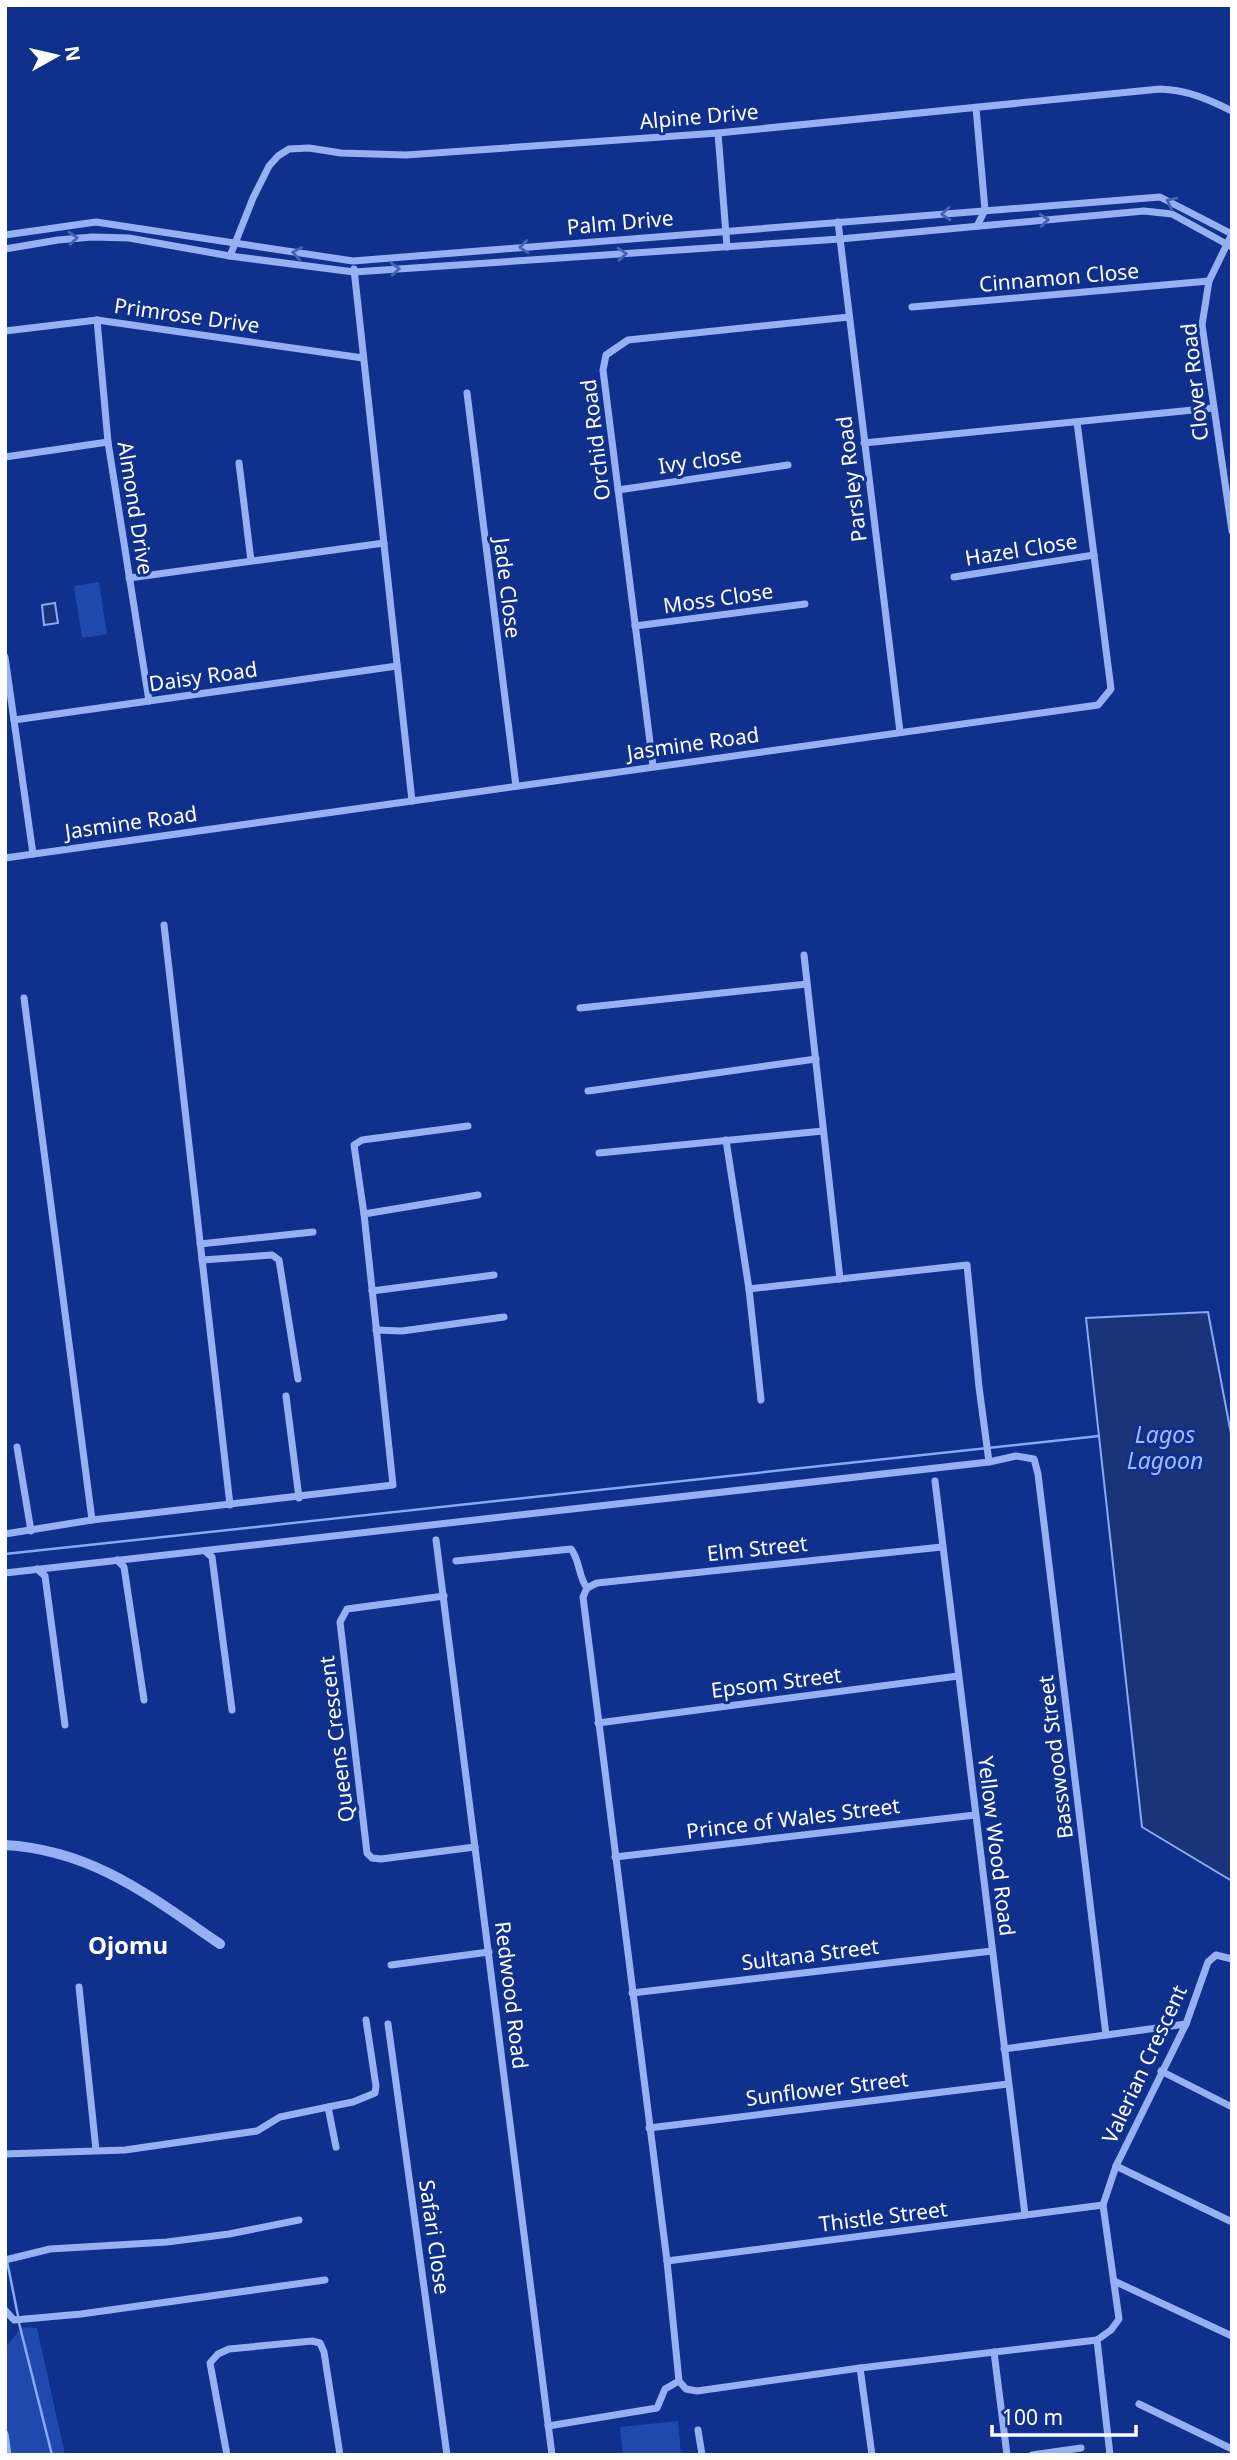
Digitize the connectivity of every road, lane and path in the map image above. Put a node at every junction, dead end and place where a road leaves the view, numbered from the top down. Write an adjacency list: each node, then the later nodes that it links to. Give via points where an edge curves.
1 (976, 108): 2 (street, Alpine Drive, via 1160,89 1209,99); 3 (street, Alpine Drive); 4 (street)
2 (1232, 111)
3 (718, 133): 7 (street); 11 (street, Alpine Drive, via 406,156 289,149 269,166)
4 (985, 210): 5 (street, Palm Drive, one-way to 5); 6 (street); 8 (street, Palm Drive, one-way to 4, via 1160,197)
5 (838, 222): 7 (street, Palm Drive); 10 (street, Parsley Road)
6 (977, 226): 10 (street, Palm Drive); 12 (street, Palm Drive, one-way to 12, via 1144,211 1172,214)
7 (725, 231): 13 (street); 16 (street, Palm Drive, one-way to 16)
8 (1232, 234): 12 (street, Clover Road)
9 (5, 235): 11 (street, Palm Drive, via 96,222)
10 (840, 239): 13 (street, Palm Drive); 20 (street, Parsley Road)
11 (236, 243): 15 (street, Alpine Drive); 16 (street, Palm Drive, one-way to 11)
12 (1229, 246): 18 (street, Clover Road)
13 (727, 247): 17 (street, Palm Drive, one-way to 13)
14 (5, 249): 15 (street, Palm Drive, one-way to 15, via 104,237)
15 (230, 256): 17 (street, Palm Drive)
16 (353, 261): 17 (street)
17 (354, 272): 23 (street)
18 (1209, 281): 19 (street, Cinnamon Close); 25 (street, Clover Road, via 1202,325)
19 (912, 307)
20 (849, 317): 28 (street, Parsley Road); 32 (street, Orchid Road, via 628,340 606,355 603,370)
21 (97, 320): 22 (street, Primrose Drive); 23 (street, Primrose Drive); 27 (street, Almond Drive)
22 (5, 331)
23 (363, 358): 34 (street)
24 (467, 393): 47 (street, Jade Close)
25 (1213, 408): 26 (street); 33 (street, Clover Road)
26 (1077, 422): 28 (street); 35 (street, Jasmine Road)
27 (108, 442): 29 (street); 38 (street, Almond Drive)
28 (864, 443): 45 (street, Parsley Road)
29 (5, 457)
30 (239, 463): 36 (street)
31 (788, 465): 32 (street, Ivy close)
32 (618, 490): 40 (street, Orchid Road)
33 (1232, 531)
34 (384, 543): 36 (street); 42 (street)
35 (1094, 555): 37 (street, Hazel Close); 45 (street, Jasmine Road, via 1111,689 1098,705)
36 (251, 561): 38 (street)
37 (954, 577)
38 (129, 578): 43 (street, Almond Drive)
39 (805, 604): 40 (street, Moss Close)
40 (635, 626): 46 (street, Orchid Road)
41 (5, 657): 44 (street)
42 (397, 666): 43 (street, Daisy Road); 48 (street)
43 (149, 701): 44 (street, Daisy Road)
44 (14, 720): 49 (street)
45 (900, 732): 46 (street, Jasmine Road)
46 (653, 766): 47 (street, Jasmine Road)
47 (516, 786): 48 (street, Jasmine Road)
48 (412, 801): 49 (street, Jasmine Road)
49 (33, 853): 50 (street, Jasmine Road)
50 (5, 858)
51 (164, 925): 65 (street)
52 (804, 955): 53 (street)
53 (807, 984): 55 (street); 56 (street)
54 (24, 998): 81 (street)
55 (580, 1008)
56 (816, 1059): 57 (street); 59 (street)
57 (588, 1091)
58 (468, 1126): 63 (street, via 362,1140 354,1145)
59 (823, 1131): 60 (street); 68 (street)
60 (726, 1140): 61 (street); 69 (street)
61 (599, 1153)
62 (478, 1195): 63 (street)
63 (365, 1214): 70 (street)
64 (313, 1232): 65 (street)
65 (200, 1244): 66 (street)
66 (202, 1260): 73 (street, via 272,1255 279,1260); 80 (street)
67 (494, 1275): 70 (street)
68 (839, 1279): 69 (street); 77 (street, via 967,1265)
69 (749, 1289): 75 (street)
70 (372, 1291): 72 (street)
71 (504, 1317): 72 (street, via 402,1331)
72 (376, 1330): 79 (street, via 393,1485)
73 (298, 1380)
74 (286, 1396): 79 (street)
75 (761, 1400)
76 (17, 1447): 82 (street)
77 (989, 1459): 86 (street); 112 (street, Basswood Street, via 1028,1457 1034,1459 1038,1474)
78 (935, 1481): 85 (street, Yellow Wood Road)
79 (299, 1498): 80 (street)
80 (230, 1505): 81 (street)
81 (92, 1520): 82 (street)
82 (31, 1531): 83 (street)
83 (5, 1534)
84 (436, 1541): 92 (street, Redwood Road)
85 (942, 1547): 91 (street, Elm Street, via 597,1583); 93 (street, Yellow Wood Road)
86 (204, 1551): 87 (street); 95 (street, via 212,1557)
87 (117, 1560): 89 (street); 94 (street, via 124,1567)
88 (456, 1561): 91 (street, via 571,1549)
89 (37, 1569): 90 (street); 97 (street, via 45,1576)
90 (5, 1573)
91 (587, 1588): 96 (street, via 583,1597)
92 (444, 1596): 100 (street, Redwood Road); 100 (street, Queens Crescent, via 347,1609 340,1622 367,1853 381,1859)
93 (958, 1676): 96 (street, Epsom Street); 98 (street, Yellow Wood Road)
94 (144, 1700)
95 (233, 1710)
96 (598, 1723): 101 (street)
97 (65, 1725)
98 (975, 1815): 101 (street, Prince of Wales Street); 103 (street, Yellow Wood Road)
99 (5, 1845): 102 (street, via 57,1853 96,1866 129,1882)
100 (475, 1847): 104 (street, Redwood Road)
101 (615, 1857): 108 (street)
102 (220, 1944)
103 (992, 1951): 108 (street, Sultana Street); 113 (street, Yellow Wood Road)
104 (489, 1952): 106 (street); 138 (street, Redwood Road)
105 (1232, 1959): 111 (street, Valerian Crescent, via 1216,1955 1208,1962)
106 (391, 1965)
107 (79, 1987): 120 (street)
108 (632, 1993): 118 (street)
109 (366, 2021): 117 (street, via 375,2093)
110 (388, 2024): 146 (street, Safari Close)
111 (1185, 2024): 112 (street); 114 (street, Valerian Crescent)
112 (1106, 2035): 113 (street)
113 (1004, 2049): 115 (street, Yellow Wood Road)
114 (1161, 2071): 116 (street); 122 (street, Valerian Crescent)
115 (1008, 2084): 118 (street, Sunflower Street); 124 (street, Yellow Wood Road)
116 (1232, 2106)
117 (328, 2107): 119 (street); 120 (street, via 280,2117 257,2132)
118 (649, 2128): 128 (street)
119 (336, 2147)
120 (96, 2150): 121 (street)
121 (5, 2154)
122 (1116, 2166): 123 (street, Valerian Crescent); 126 (street)
123 (1103, 2205): 124 (street, Thistle Street); 130 (street)
124 (1025, 2215): 128 (street, Thistle Street)
125 (299, 2220): 127 (street, via 204,2238 50,2249)
126 (1232, 2222)
127 (9, 2259)
128 (667, 2261): 136 (street)
129 (325, 2280): 131 (street, via 26,2319 14,2320)
130 (1114, 2281): 132 (street); 133 (street, via 1119,2319)
131 (5, 2310)
132 (1232, 2336)
133 (1097, 2340): 134 (street); 152 (street)
134 (994, 2352): 135 (street); 150 (street)
135 (860, 2368): 136 (street, via 697,2391 686,2389); 149 (street)
136 (679, 2381): 138 (street, via 665,2389 657,2408)
137 (1139, 2404): 142 (street)
138 (548, 2426): 147 (street, Redwood Road)
139 (698, 2430): 148 (street)
140 (5, 2434): 143 (street)
141 (1081, 2448): 151 (street)
142 (1232, 2449)
143 (8, 2455)
144 (227, 2455): 145 (street, via 211,2363 229,2349 312,2341 320,2343 324,2352)
145 (340, 2455)
146 (447, 2455)
147 (552, 2455)
148 (702, 2455)
149 (872, 2455)
150 (1007, 2455)
151 (1032, 2455)
152 (1110, 2455)

